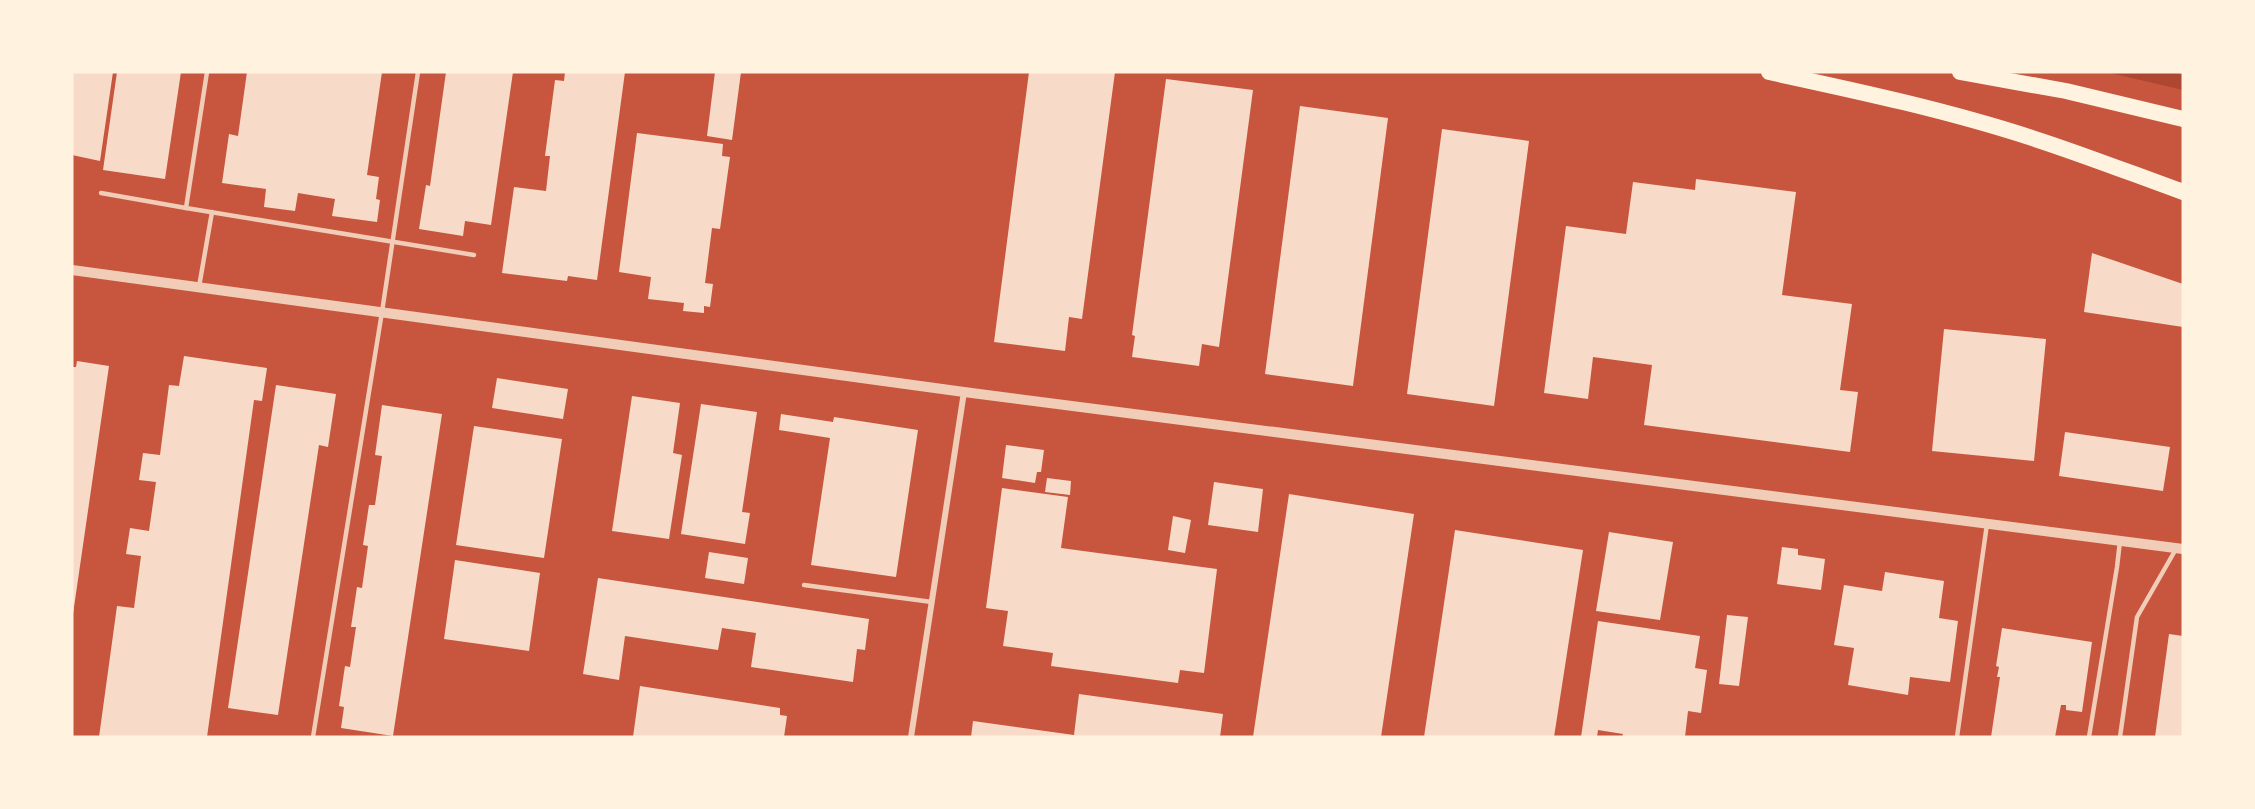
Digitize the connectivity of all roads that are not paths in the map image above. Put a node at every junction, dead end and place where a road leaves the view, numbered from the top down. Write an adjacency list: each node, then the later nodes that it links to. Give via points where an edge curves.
1 (207, 72): 8 (lane)
2 (418, 72): 10 (lane)
3 (1769, 72): 6 (highway, via 1890,98 1992,126)
4 (1960, 72): 5 (highway, via 2066,91)
5 (2183, 119)
6 (2183, 192)
7 (101, 194): 8 (lane)
8 (186, 208): 9 (lane)
9 (212, 212): 10 (lane); 13 (lane)
10 (393, 243): 11 (lane); 14 (lane)
11 (474, 255)
12 (72, 270): 13 (street)
13 (199, 287): 14 (street)
14 (382, 312): 15 (street); 21 (lane)
15 (964, 392): 16 (street); 20 (street)
16 (1988, 524): 17 (street); 23 (lane)
17 (2120, 541): 18 (street); 24 (lane)
18 (2180, 549): 25 (lane, via 2137,617)
19 (804, 585): 20 (lane)
20 (932, 602): 22 (street)
21 (313, 737)
22 (911, 737)
23 (1957, 737)
24 (2089, 737)
25 (2120, 737)

